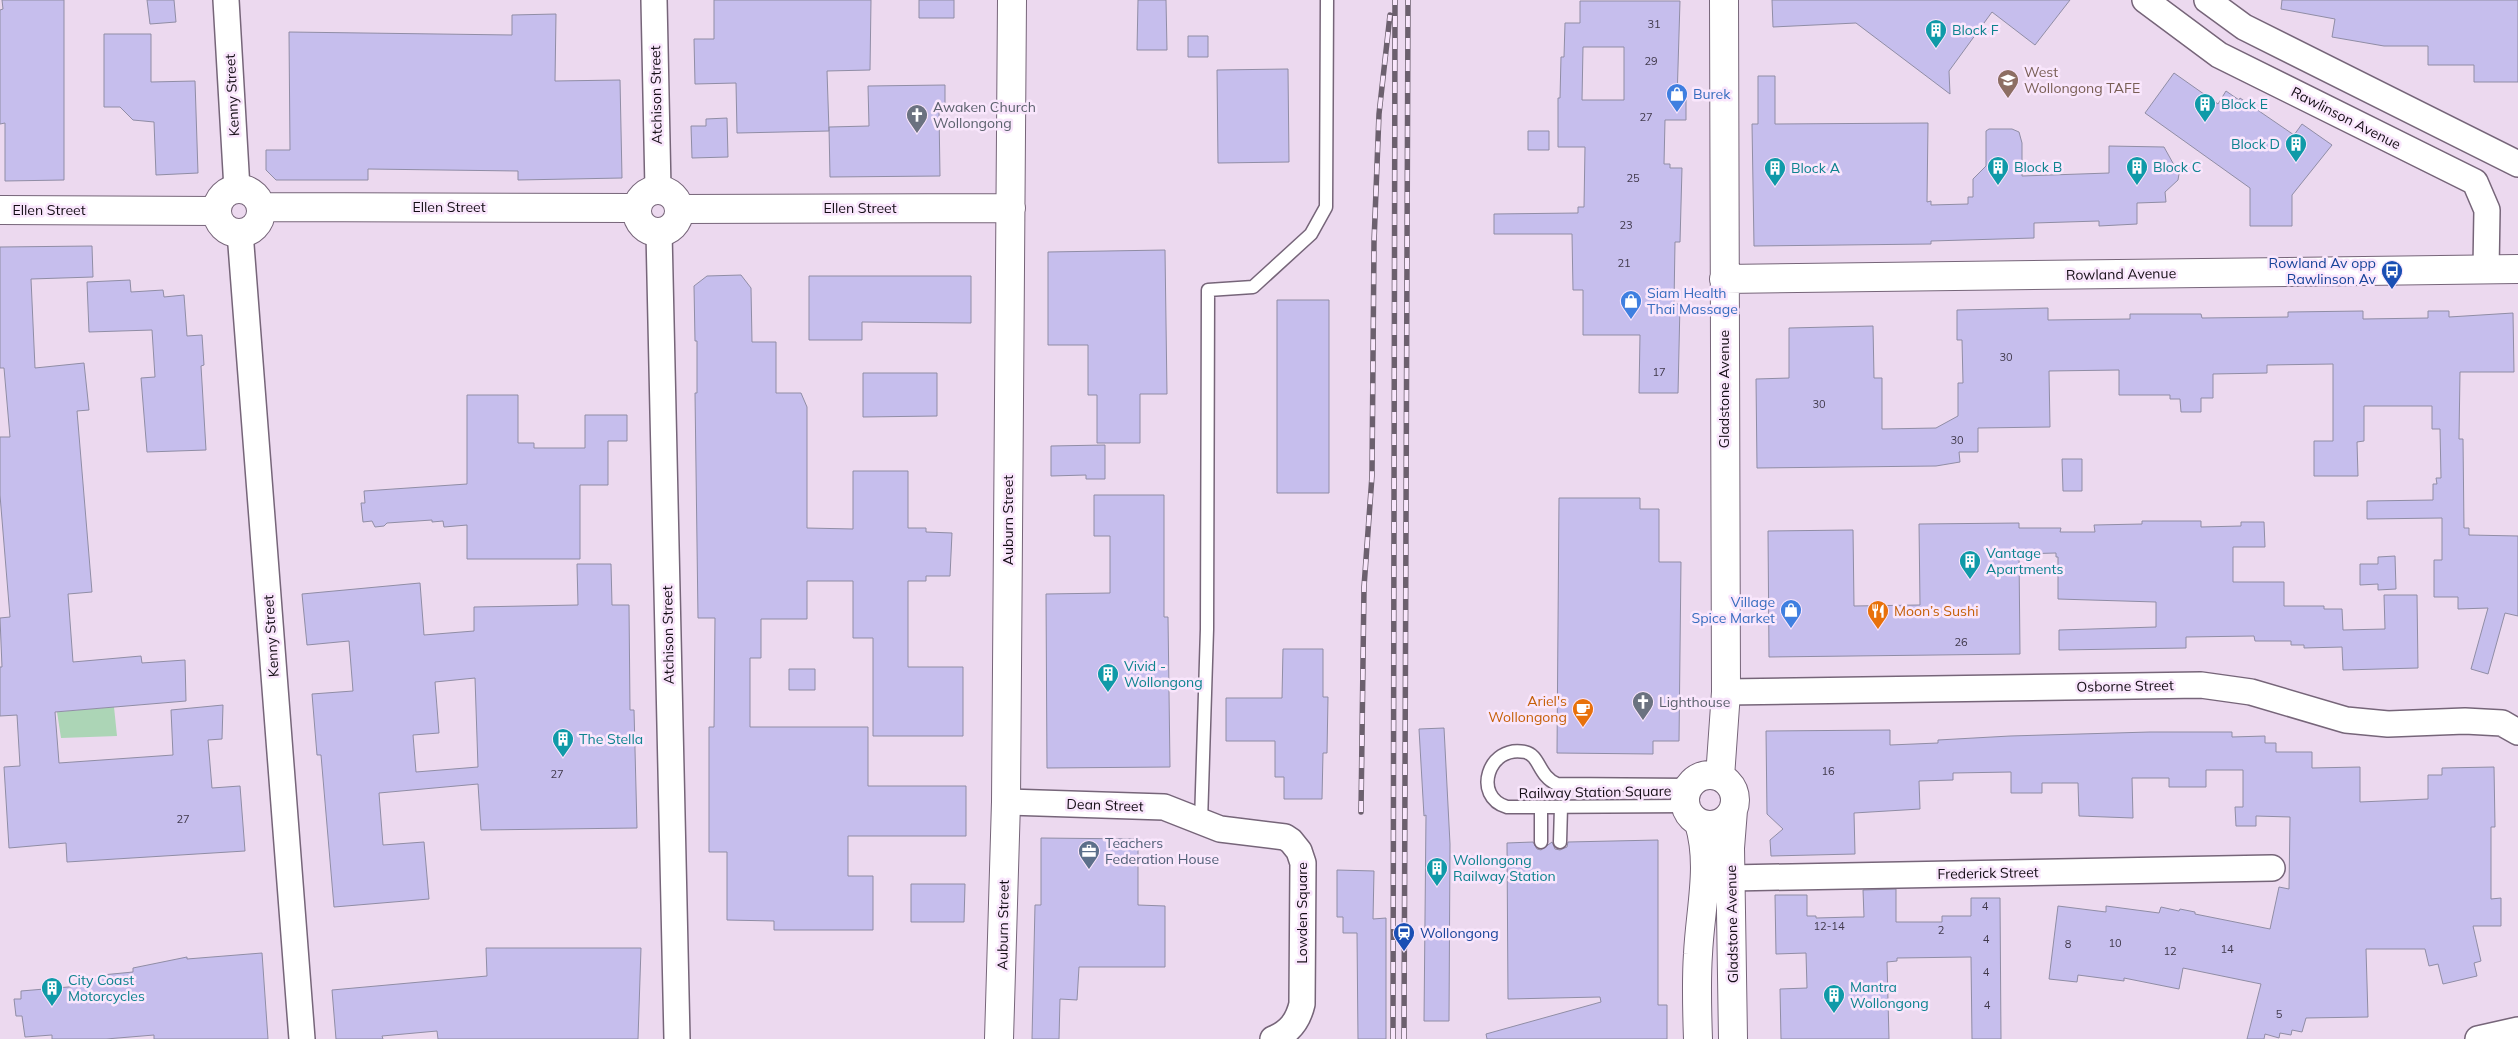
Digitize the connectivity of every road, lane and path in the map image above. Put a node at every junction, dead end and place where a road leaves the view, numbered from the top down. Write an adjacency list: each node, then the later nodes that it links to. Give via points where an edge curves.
1 (226, 0): 9 (street, Kenny Street)
2 (654, 0): 10 (street, Atchison Street)
3 (1012, 0): 13 (street, Auburn Street)
4 (1327, 0): 30 (lane, via 1326,207 1311,234 1253,288 1208,290 1207,629)
5 (1724, 0): 21 (street, Gladstone Avenue)
6 (2145, 0): 19 (street, Rawlinson Avenue, via 2219,55 2475,182 2487,210)
7 (2207, 0): 8 (street, via 2244,27)
8 (2518, 164)
9 (237, 189): 11 (street, via 253,194); 16 (street, via 221,198)
10 (658, 189): 12 (street, via 647,192); 14 (street, via 673,195)
11 (261, 207): 12 (street, Ellen Street); 17 (street, via 258,222 247,231)
12 (637, 208): 18 (street, via 642,224)
13 (1010, 208): 14 (street, Ellen Street); 25 (street, Auburn Street)
14 (680, 209): 18 (street, via 674,226)
15 (0, 210): 16 (street, Ellen Street)
16 (217, 211): 17 (street, via 222,224)
17 (240, 232): 37 (street, Kenny Street)
18 (659, 232): 38 (street, Atchison Street)
19 (2486, 270): 20 (street, Rowland Avenue); 21 (street, Rowland Avenue)
20 (2518, 270)
21 (1724, 279): 22 (street, Gladstone Avenue)
22 (1726, 692): 23 (street, Osborne Street, via 2201,685 2251,692 2346,720 2388,724 2502,723); 24 (street, Gladstone Avenue)
23 (2518, 732)
24 (1720, 777): 26 (street, via 1704,776); 29 (street, via 1733,791)
25 (1006, 802): 30 (street, Dean Street, via 1164,807); 39 (street, Auburn Street)
26 (1692, 805): 27 (lane, Railway Station Square); 28 (lane, Railway Station Square, via 1552,782 1534,758 1525,752 1507,753 1496,758 1488,780 1491,795 1497,803 1508,807); 29 (street, via 1707,825 1722,822); 33 (street, Gladstone Avenue, via 1705,846)
27 (1561, 807): 28 (lane, Railway Station Square); 32 (lane)
28 (1541, 808): 31 (lane)
29 (1733, 810): 35 (street, Gladstone Avenue)
30 (1201, 822): 40 (street, Lowden Square, via 1232,832 1285,838 1296,846 1302,856 1302,1004 1295,1023)
31 (1541, 842)
32 (1560, 842)
33 (1706, 868): 35 (street, Frederick Street); 41 (street, Gladstone Avenue, via 1698,954)
34 (2272, 868): 35 (street, Frederick Street)
35 (1731, 878): 42 (street, Gladstone Avenue)
36 (2518, 1030): 43 (street)
37 (302, 1039)
38 (677, 1039)
39 (999, 1039)
40 (1273, 1039)
41 (1698, 1039)
42 (1733, 1039)
43 (2478, 1039)

